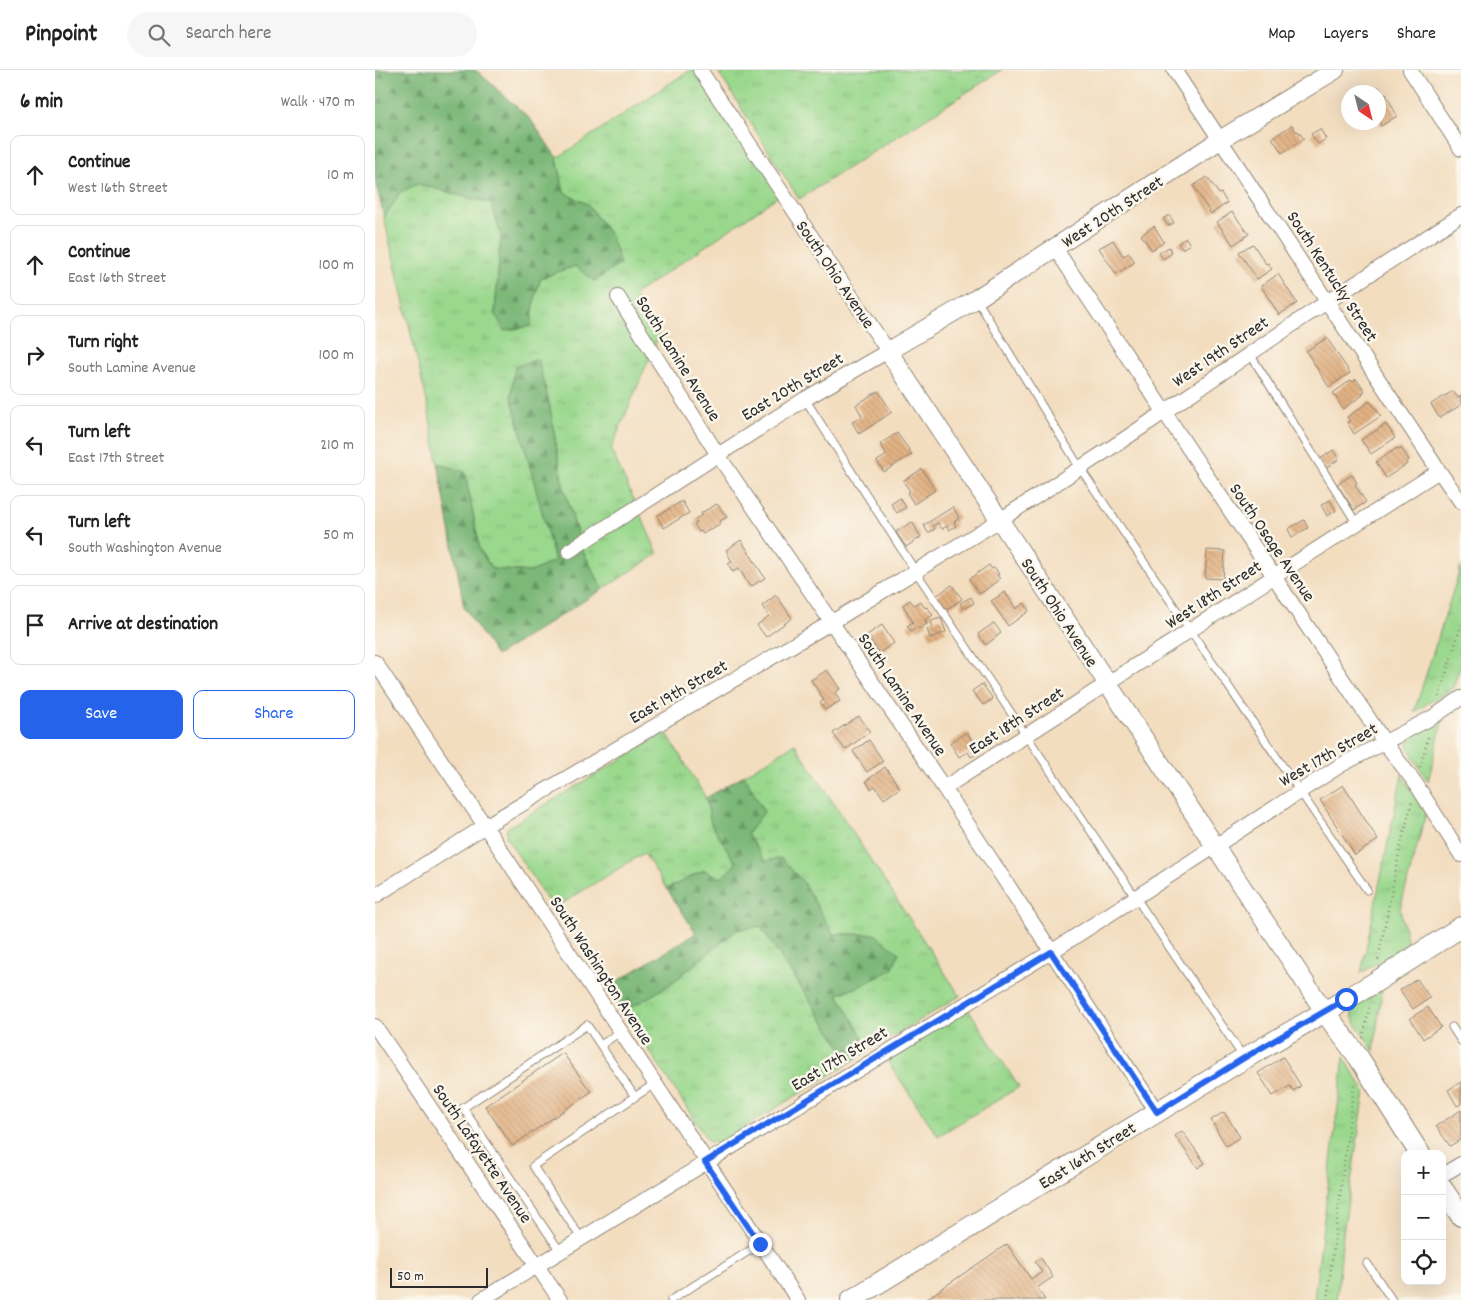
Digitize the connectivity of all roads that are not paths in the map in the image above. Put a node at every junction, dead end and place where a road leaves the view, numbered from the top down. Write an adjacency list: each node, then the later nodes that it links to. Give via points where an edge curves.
1 (700, 70): 12 (street, South Ohio Avenue)
2 (1174, 70): 5 (street, South Kentucky Street)
3 (1335, 70): 5 (street, West 20th Street)
4 (1410, 70): 6 (street)
5 (1220, 140): 8 (street, West 20th Street); 11 (street, South Kentucky Street)
6 (1461, 150)
7 (1461, 215): 11 (street, West 19th Street)
8 (1055, 248): 10 (street, West 20th Street); 15 (street, South Osage Avenue)
9 (618, 297): 16 (street, South Lamine Avenue)
10 (977, 299): 12 (street, West 20th Street); 17 (lane)
11 (1327, 302): 13 (street, West 19th Street); 18 (street, South Kentucky Street)
12 (887, 351): 14 (street, East 20th Street); 20 (street, South Ohio Avenue)
13 (1250, 354): 15 (street, West 19th Street); 21 (lane)
14 (805, 398): 16 (street, East 20th Street); 23 (lane)
15 (1164, 412): 17 (street, West 19th Street); 24 (street, South Osage Avenue)
16 (718, 455): 22 (street, East 20th Street); 25 (street, South Lamine Avenue)
17 (1080, 468): 20 (street, West 19th Street); 26 (lane)
18 (1439, 471): 19 (street, South Kentucky Street); 21 (street, West 18th Street)
19 (1461, 502)
20 (999, 520): 23 (street, East 19th Street); 28 (street, South Ohio Avenue)
21 (1357, 524): 24 (street, West 18th Street)
22 (569, 551)
23 (916, 572): 25 (street, East 19th Street); 30 (lane)
24 (1274, 577): 26 (street, West 18th Street); 31 (street, South Osage Avenue)
25 (832, 622): 32 (street, South Lamine Avenue); 34 (street, East 19th Street)
26 (1190, 631): 28 (street, West 18th Street); 33 (lane)
27 (375, 662): 34 (street, South Washington Avenue)
28 (1108, 684): 30 (street, East 18th Street); 35 (street, South Ohio Avenue)
29 (1461, 698): 31 (street, West 17th Street)
30 (1026, 736): 32 (street, East 18th Street); 39 (lane)
31 (1385, 743): 33 (street, West 17th Street); 36 (street, South Osage Avenue, via 1416,784)
32 (944, 788): 41 (street, South Lamine Avenue)
33 (1300, 791): 35 (street, West 17th Street); 37 (lane)
34 (485, 826): 38 (street, East 19th Street); 45 (street, South Washington Avenue)
35 (1215, 846): 39 (street, East 17th Street); 42 (street, South Ohio Avenue)
36 (1461, 855)
37 (1367, 890)
38 (375, 896)
39 (1135, 897): 41 (street, East 17th Street); 48 (lane)
40 (1461, 926): 42 (main road, East 16th Street, via 1374,983)
41 (1051, 952): 51 (street, South Lamine Avenue); 53 (street, East 17th Street)
42 (1324, 1011): 48 (main road, East 16th Street); 52 (main road, South Ohio Avenue, via 1359,1058)
43 (375, 1026): 62 (street, South Lafayette Avenue)
44 (1452, 1027): 46 (lane)
45 (620, 1032): 47 (lane); 49 (street, South Washington Avenue)
46 (1461, 1041)
47 (601, 1045): 50 (lane); 60 (lane, via 587,1025 463,1108)
48 (1244, 1058): 51 (main road, East 16th Street)
49 (654, 1084): 50 (lane); 53 (street, South Washington Avenue)
50 (635, 1097): 58 (lane, via 533,1166)
51 (1157, 1112): 67 (main road, East 16th Street)
52 (1417, 1150)
53 (705, 1162): 58 (street, East 17th Street); 59 (street, South Washington Avenue)
54 (1461, 1164): 55 (street)
55 (1446, 1173)
56 (1446, 1194): 57 (main road)
57 (1461, 1216)
58 (581, 1238): 60 (street, East 17th Street)
59 (760, 1244): 65 (lane); 66 (street, South Washington Avenue)
60 (559, 1251): 62 (street, East 17th Street)
61 (1367, 1263): 68 (lane)
62 (537, 1265): 63 (street, East 17th Street); 64 (street, South Lafayette Avenue)
63 (481, 1300)
64 (560, 1300)
65 (671, 1300)
66 (797, 1300)
67 (851, 1300)
68 (1392, 1300)

